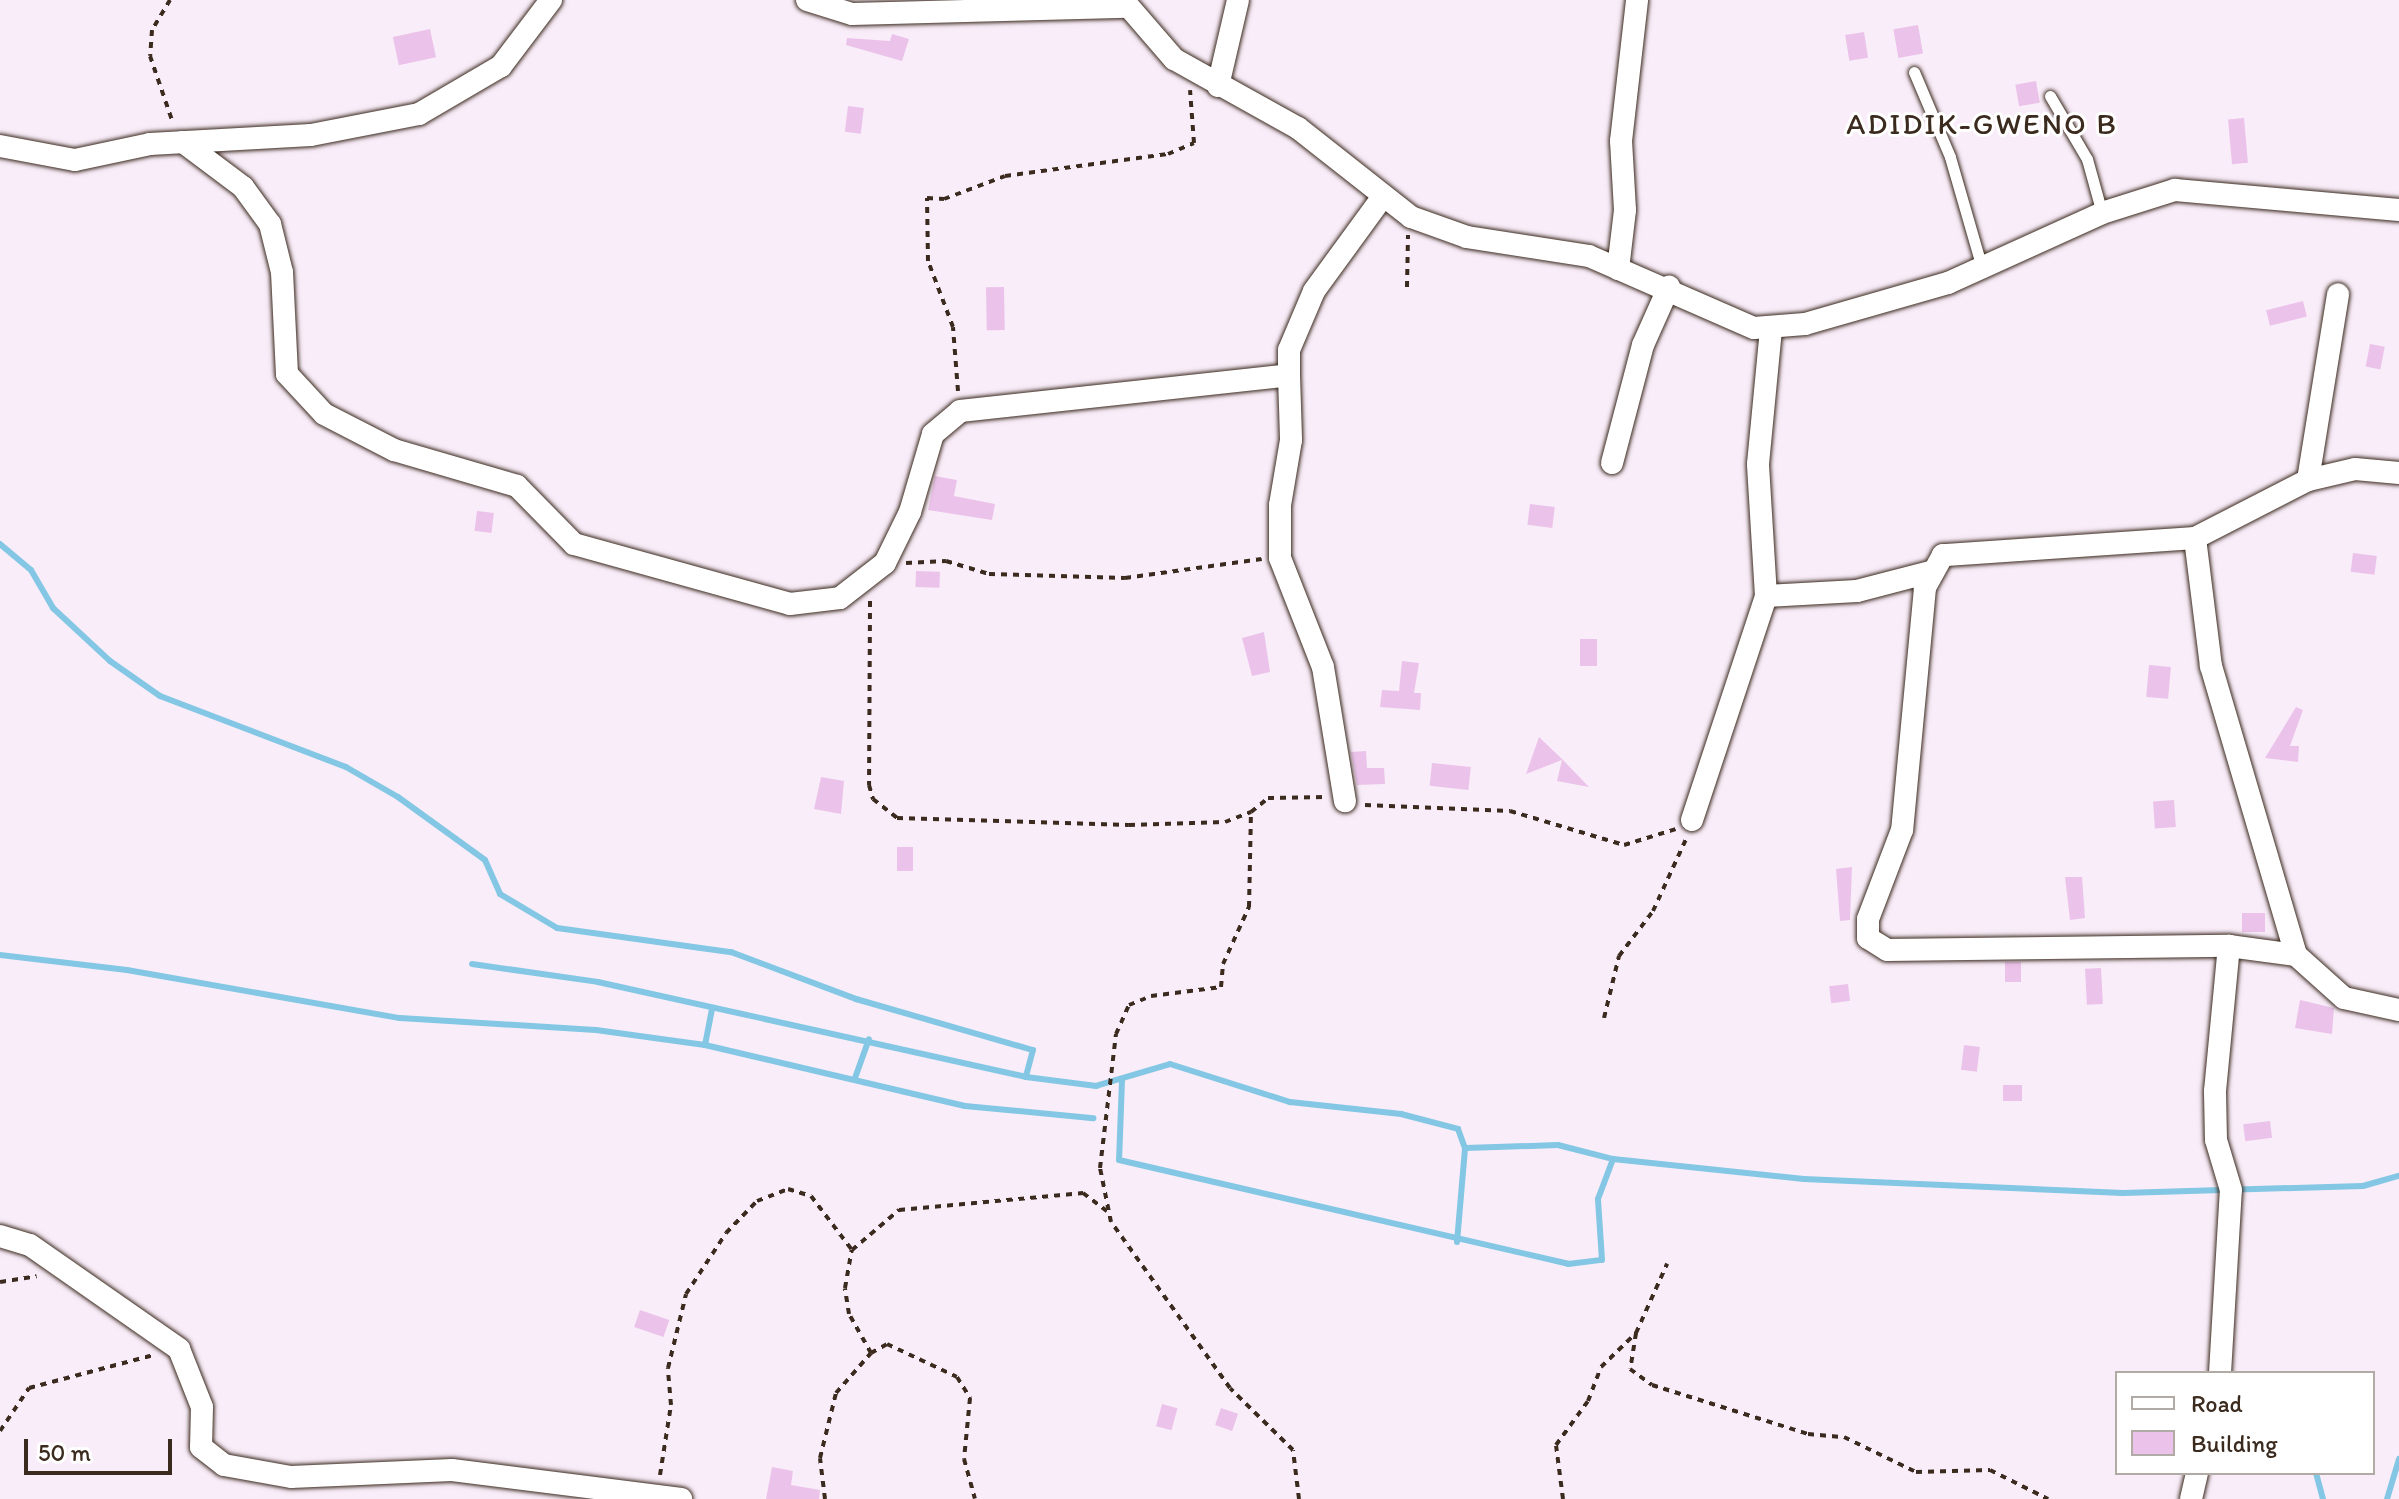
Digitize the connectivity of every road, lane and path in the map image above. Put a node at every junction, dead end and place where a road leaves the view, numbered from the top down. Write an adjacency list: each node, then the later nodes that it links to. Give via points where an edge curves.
1 (170, 0): 11 (path, via 152,30 150,56 162,102)
2 (551, 0): 11 (street, via 501,66 419,114 311,135)
3 (807, 0): 6 (street, via 852,14)
4 (1238, 0): 9 (street)
5 (1637, 0): 18 (street, via 1621,141 1625,210)
6 (1125, 4): 8 (street, via 1174,59)
7 (1914, 72): 17 (lane, via 1950,157)
8 (1196, 73): 9 (street); 24 (path, via 1189,96 1194,143 1168,154 1005,176 944,199 927,198 928,261 953,327)
9 (1218, 86): 13 (street, via 1321,143)
10 (2050, 96): 15 (lane, via 2087,159)
11 (183, 142): 12 (street, via 75,160); 30 (street, via 243,187 270,224 282,272 287,374 324,414 394,450 517,486 563,539 634,564 790,604 840,598)
12 (0, 146)
13 (1381, 199): 16 (street); 23 (street, via 1342,244 1308,302 1289,350)
14 (2399, 210): 15 (street, via 2214,189 2175,190)
15 (2102, 213): 17 (street)
16 (1411, 217): 18 (street, via 1467,237 1589,256); 19 (path)
17 (1982, 268): 22 (street, via 1887,302)
18 (1618, 269): 20 (street)
19 (1407, 287)
20 (1669, 287): 22 (street, via 1743,325); 25 (street, via 1643,345)
21 (2338, 294): 27 (street)
22 (1771, 329): 32 (street, via 1758,464)
23 (1289, 375): 24 (street); 29 (street, via 1291,440 1280,505)
24 (960, 411): 30 (street, via 933,434 910,512)
25 (1612, 463)
26 (2399, 473): 27 (street, via 2355,469)
27 (2308, 480): 28 (street)
28 (2195, 538): 31 (street, via 1943,555); 37 (street, via 2214,679)
29 (1280, 558): 30 (path, via 1125,578 989,574 946,561); 33 (street, via 1323,667)
30 (878, 571): 34 (path, via 869,785 873,799 897,818 1129,825 1225,822)
31 (1930, 572): 32 (street, via 1857,591); 36 (street, via 1916,650 1907,804 1894,864 1868,919 1872,944 1887,950)
32 (1766, 596): 35 (street)
33 (1345, 801): 34 (path, via 1311,793 1268,798); 35 (path, via 1510,811 1624,845)
34 (1251, 812): 40 (path, via 1249,907 1223,964 1221,987 1206,994 1151,996 1129,1005 1116,1034 1100,1168)
35 (1692, 820): 39 (path, via 1653,911 1619,956)
36 (2229, 946): 37 (street); 47 (street, via 2215,1091 2216,1140 2231,1190)
37 (2296, 955): 38 (street, via 2344,998)
38 (2399, 1010)
39 (1604, 1018)
40 (1109, 1212): 42 (path, via 1083,1193 914,1206 899,1210); 54 (path, via 1214,1367 1293,1450)
41 (0, 1236): 45 (street, via 30,1245)
42 (852, 1250): 46 (path, via 845,1288 849,1314); 50 (path, via 811,1196 788,1189 757,1201 726,1233 686,1294 668,1368 671,1405)
43 (1667, 1264): 44 (path)
44 (1636, 1333): 55 (path, via 1601,1367 1588,1401 1556,1445); 56 (path, via 1630,1369 1652,1385 1808,1434 1844,1437 1916,1472 1990,1470)
45 (179, 1349): 48 (path, via 29,1388); 50 (street, via 202,1407 201,1447 224,1465 291,1477 452,1470)
46 (871, 1353): 52 (path, via 836,1393 825,1423 820,1458); 53 (path, via 887,1344 957,1377 970,1398 964,1459)
47 (2220, 1371)
48 (0, 1431)
49 (2197, 1475): 57 (street)
50 (658, 1493): 51 (street)
51 (681, 1499)
52 (825, 1499)
53 (975, 1499)
54 (1299, 1499)
55 (1563, 1499)
56 (2048, 1499)
57 (2191, 1499)

